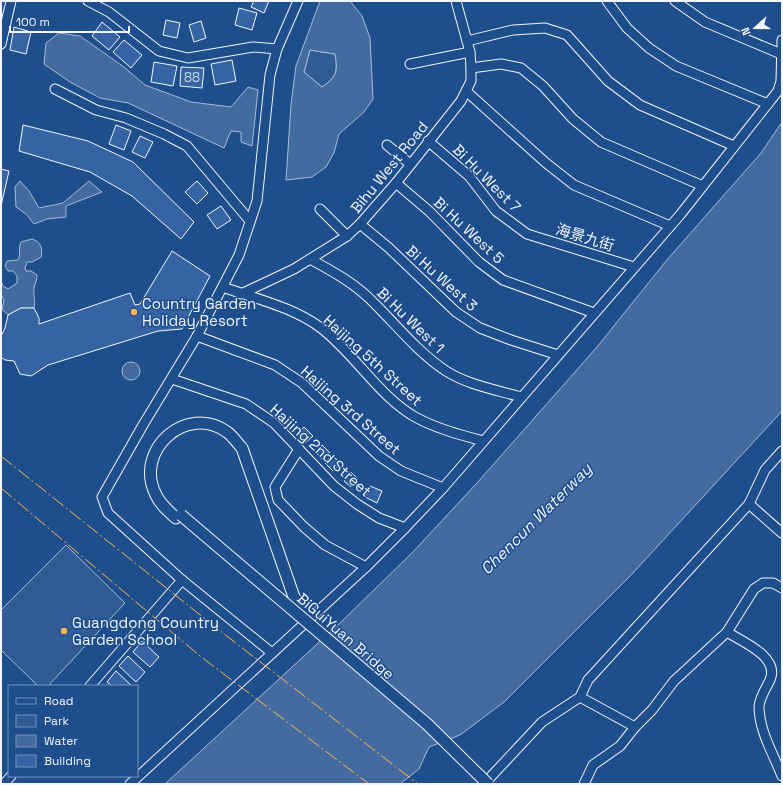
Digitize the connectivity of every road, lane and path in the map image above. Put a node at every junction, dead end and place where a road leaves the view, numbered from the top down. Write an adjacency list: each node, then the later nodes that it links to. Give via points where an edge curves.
1 (11, 1): 9 (street)
2 (88, 1): 10 (street, via 109,12 160,51 188,58 253,47)
3 (298, 1): 10 (street)
4 (456, 1): 8 (street, Bihu West Road)
5 (607, 1): 17 (street, via 627,28 649,48 676,66)
6 (675, 1): 12 (street, via 705,22)
7 (782, 40): 12 (street)
8 (467, 41): 11 (street, Bihu West Road); 20 (street, via 513,30 545,28 567,34 608,80 640,105)
9 (1, 44)
10 (277, 49): 25 (street, via 270,75 257,201)
11 (470, 52): 13 (street); 14 (street, Bihu West Road)
12 (780, 54): 17 (street, via 778,92)
13 (410, 64)
14 (471, 68): 16 (street, Bihu West Road, via 471,81); 23 (street, via 501,64 521,68 543,86 573,119 601,142)
15 (56, 89): 25 (street, via 96,110 126,118 187,146)
16 (466, 92): 18 (street, Bihu West Road); 27 (street, via 574,185)
17 (768, 104): 20 (street)
18 (428, 141): 21 (street, Bihu West Road); 28 (street, Bi Hu West 7, via 469,176 496,211)
19 (387, 144): 21 (street)
20 (734, 146): 23 (street)
21 (410, 164): 22 (street, Bihu West Road)
22 (396, 183): 26 (street, Bihu West Road); 34 (street, Bi Hu West 5, via 429,211 479,262 503,280)
23 (703, 186): 27 (street)
24 (320, 209): 29 (street)
25 (250, 221): 32 (street, via 239,255)
26 (360, 224): 29 (street, Bihu West Road); 36 (street, Bi Hu West 3, via 456,312 480,328)
27 (670, 226): 31 (street)
28 (527, 234): 31 (street, 海景九街)
29 (347, 236): 30 (street, Bihu West Road)
30 (310, 259): 33 (street, Bihu West Road); 38 (street, Bi Hu West 1, via 349,280 424,354 447,372 479,385)
31 (634, 267): 34 (street)
32 (223, 288): 33 (street, Haijing 5th Street); 35 (street)
33 (241, 294): 39 (street, Haijing 5th Street, via 293,312 322,328 394,401 416,418 443,430)
34 (594, 313): 36 (street)
35 (197, 336): 37 (street); 42 (street, Haijing 3rd Street, via 275,365 302,383 379,456 401,471)
36 (558, 354): 38 (street)
37 (172, 379): 40 (street, Haijing 2nd Street, via 246,404 274,423); 48 (street, via 102,497 108,513)
38 (521, 397): 39 (street)
39 (483, 441): 42 (street)
40 (299, 449): 45 (street, Haijing 2nd Street, via 334,486 357,504 379,518); 47 (street, via 275,487 278,500 325,545)
41 (782, 451): 43 (street, via 765,470)
42 (443, 488): 45 (street)
43 (749, 504): 46 (street); 54 (street, via 588,680)
44 (178, 516): 50 (main road, via 157,483 156,468 165,445 175,436 188,430 211,432 225,438 238,451 292,603); 60 (main road, BiGuiYuan Bridge, via 420,725); 61 (main road, BiGuiYuan Bridge, bridge, via 426,724)
45 (405, 528): 47 (street)
46 (782, 533)
47 (366, 567): 50 (street)
48 (182, 580): 52 (street); 53 (street)
49 (782, 588): 51 (street, via 773,583 763,583 754,589)
50 (306, 621): 52 (street)
51 (727, 632): 55 (street, via 674,681); 56 (street, via 771,663 770,679 759,705 766,740)
52 (272, 653): 57 (street)
53 (91, 685)
54 (580, 697): 55 (street); 60 (street, via 542,722)
55 (635, 727): 62 (street, via 620,746 593,765)
56 (782, 776)
57 (138, 777)
58 (138, 777): 59 (street)
59 (130, 784)
60 (482, 784)
61 (488, 784)
62 (584, 784)

